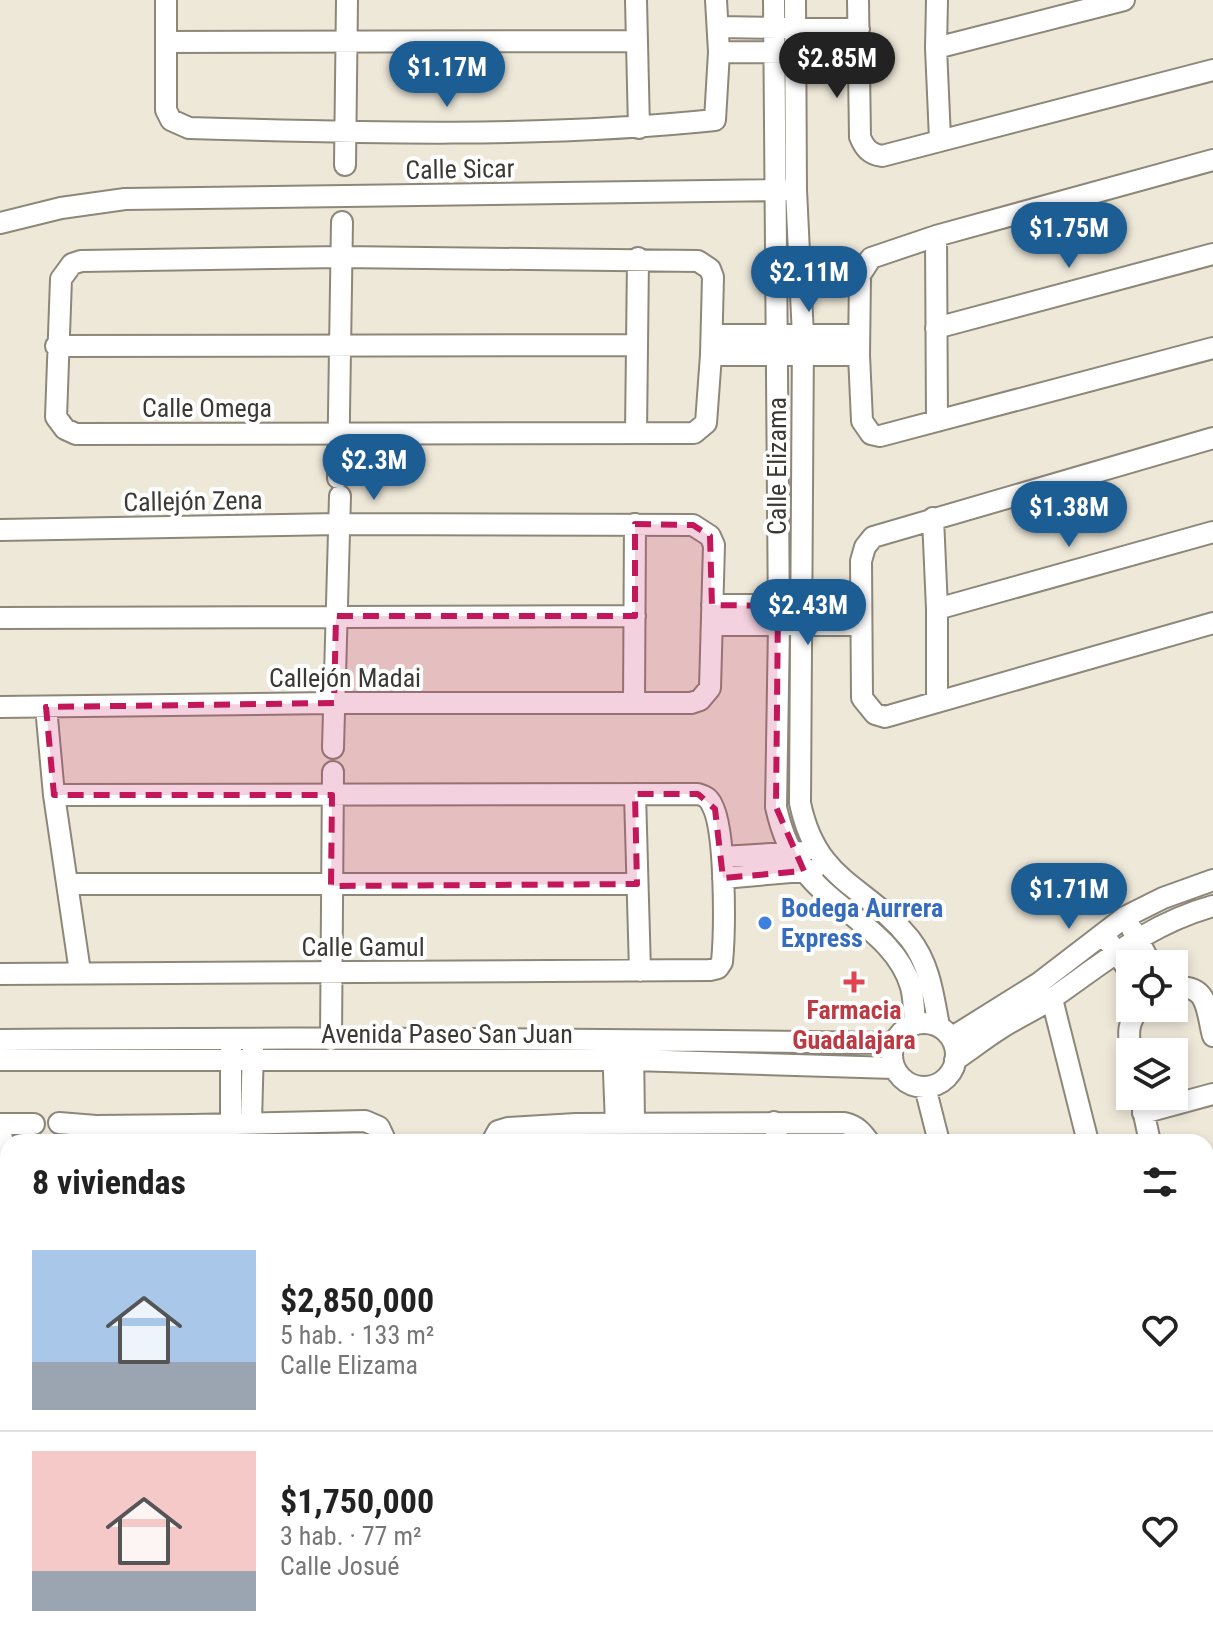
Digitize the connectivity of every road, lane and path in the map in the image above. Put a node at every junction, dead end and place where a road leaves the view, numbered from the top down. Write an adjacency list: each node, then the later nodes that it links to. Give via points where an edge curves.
1 (166, 0): 15 (street)
2 (347, 0): 16 (street)
3 (636, 0): 14 (street)
4 (716, 0): 10 (street)
5 (774, 0): 11 (street, Calle Elizama)
6 (795, 0): 12 (street, Calle Elizama)
7 (858, 0): 13 (street)
8 (937, 0): 17 (street)
9 (1124, 0): 17 (street)
10 (719, 27): 11 (street); 18 (street)
11 (774, 28): 12 (street); 19 (street, Calle Elizama)
12 (796, 28): 13 (street); 20 (street, Calle Elizama)
13 (859, 29): 21 (street)
14 (637, 41): 16 (street); 23 (street)
15 (166, 42): 16 (street); 24 (street, via 166,110 171,120 189,128)
16 (346, 42): 24 (street)
17 (936, 48): 25 (street)
18 (719, 52): 19 (street); 23 (street, via 715,120)
19 (773, 52): 20 (street); 28 (street, Calle Elizama)
20 (796, 53): 21 (street); 29 (street, Calle Elizama)
21 (858, 53): 25 (street, via 864,147 882,156)
22 (1213, 70): 25 (street)
23 (639, 128): 24 (street)
24 (345, 133): 27 (street)
25 (940, 139)
26 (1213, 160): 32 (street)
27 (345, 165)
28 (775, 190): 29 (street, Calle Sicar); 31 (street, Calle Sicar, via 125,199); 40 (street, Calle Elizama)
29 (796, 190): 41 (street, Calle Elizama)
30 (342, 222): 34 (street)
31 (0, 223)
32 (936, 236): 36 (street); 42 (street, via 871,258 860,275)
33 (1213, 254): 36 (street)
34 (341, 257): 35 (street); 37 (street); 43 (street, via 81,261 61,279)
35 (638, 258): 38 (street); 39 (street, via 698,261 710,269)
36 (936, 328): 45 (street)
37 (340, 344): 38 (street); 43 (street); 47 (street)
38 (637, 345): 46 (street)
39 (712, 345): 40 (street); 46 (street, Calle Omega, via 708,417 702,430)
40 (776, 345): 41 (street); 56 (street, Calle Elizama)
41 (803, 345): 42 (street); 57 (street, Calle Elizama)
42 (859, 345): 45 (street, via 862,421 871,434)
43 (56, 346): 47 (street, Calle Omega, via 56,417 76,434)
44 (1213, 348): 45 (street)
45 (937, 421)
46 (636, 433): 47 (street, Calle Omega)
47 (339, 434): 50 (street)
48 (1213, 438): 49 (street)
49 (933, 518): 54 (street); 58 (street, via 887,531 865,547)
50 (339, 524): 51 (street, Callejón Zena); 52 (street, Callejón Zena); 59 (street)
51 (635, 524): 55 (street, Callejón Zena, via 693,525 710,536); 60 (street)
52 (0, 530)
53 (1213, 532): 54 (street)
54 (937, 609): 63 (street)
55 (712, 615): 56 (street); 65 (street, Callejón Madai, via 710,688 700,700)
56 (779, 615): 57 (street); 74 (street, Calle Elizama, via 776,807)
57 (803, 615): 58 (street); 73 (street, Calle Elizama, via 800,803)
58 (859, 615): 63 (street, via 862,698 875,714 885,717)
59 (336, 616): 60 (street); 61 (street); 64 (street)
60 (635, 616): 65 (street)
61 (0, 618)
62 (1213, 623): 63 (street)
63 (937, 702)
64 (334, 703): 65 (street, Callejón Madai); 67 (street, Callejón Madai); 68 (street)
65 (634, 703)
66 (0, 707): 67 (street, Callejón Madai)
67 (46, 707): 71 (street)
68 (333, 748)
69 (333, 772): 72 (street)
70 (635, 794): 72 (street); 75 (street, via 707,797 715,809); 79 (street)
71 (54, 795): 72 (street); 78 (street)
72 (332, 795): 80 (street)
73 (816, 851): 74 (street); 76 (street, Calle Elizama)
74 (798, 863): 75 (street); 76 (street); 94 (street, Calle Elizama, via 900,962 911,987)
75 (722, 868): 88 (street, Calle Gamul, via 718,968)
76 (830, 868): 95 (street, Calle Elizama, via 911,940 928,968)
77 (1213, 880): 82 (street)
78 (67, 884): 80 (street); 89 (street)
79 (637, 884): 80 (street); 88 (street)
80 (331, 886): 91 (street)
81 (1213, 906): 84 (street)
82 (1125, 917): 83 (street); 84 (street)
83 (1102, 933): 87 (street); 95 (street, via 1039,983)
84 (1137, 939): 85 (street); 86 (street)
85 (1119, 950)
86 (1143, 950)
87 (1116, 952): 93 (street)
88 (640, 971): 91 (street, Calle Gamul)
89 (80, 972): 90 (street, Calle Gamul); 91 (street, Calle Gamul)
90 (0, 974)
91 (331, 974): 100 (street)
92 (1188, 987): 96 (street, via 1203,997)
93 (1052, 999): 106 (street); 127 (street)
94 (915, 1024): 95 (street, via 931,1024); 101 (street)
95 (945, 1032): 106 (street)
96 (1213, 1036)
97 (253, 1037): 98 (street, Avenida Paseo San Juan); 100 (street, Avenida Paseo San Juan); 105 (street)
98 (232, 1038): 99 (street, Avenida Paseo San Juan); 104 (street)
99 (0, 1040)
100 (331, 1040): 102 (street, Avenida Paseo San Juan)
101 (894, 1043): 102 (street, Avenida Paseo San Juan); 107 (street)
102 (623, 1050): 105 (street, Avenida Paseo San Juan); 107 (street, Avenida Paseo San Juan); 115 (street)
103 (0, 1060): 104 (street, Avenida Paseo San Juan)
104 (230, 1060): 105 (street, Avenida Paseo San Juan); 113 (street)
105 (252, 1060): 113 (street)
106 (955, 1060): 108 (street, via 948,1076)
107 (894, 1068): 108 (street, via 907,1082)
108 (925, 1087): 126 (street)
109 (1213, 1094): 110 (street)
110 (1188, 1098)
111 (1143, 1110): 128 (street)
112 (59, 1123): 121 (street)
113 (241, 1123): 117 (street); 122 (street)
114 (34, 1124): 116 (street)
115 (625, 1124): 119 (street); 120 (street)
116 (0, 1125)
117 (292, 1132): 123 (street, via 365,1121)
118 (776, 1132): 120 (street); 125 (street, via 844,1123)
119 (578, 1133): 124 (street, via 508,1128)
120 (679, 1133)
121 (98, 1134): 122 (street)
122 (194, 1134)
123 (382, 1134)
124 (499, 1134)
125 (863, 1134)
126 (937, 1134)
127 (1086, 1134)
128 (1148, 1134)

